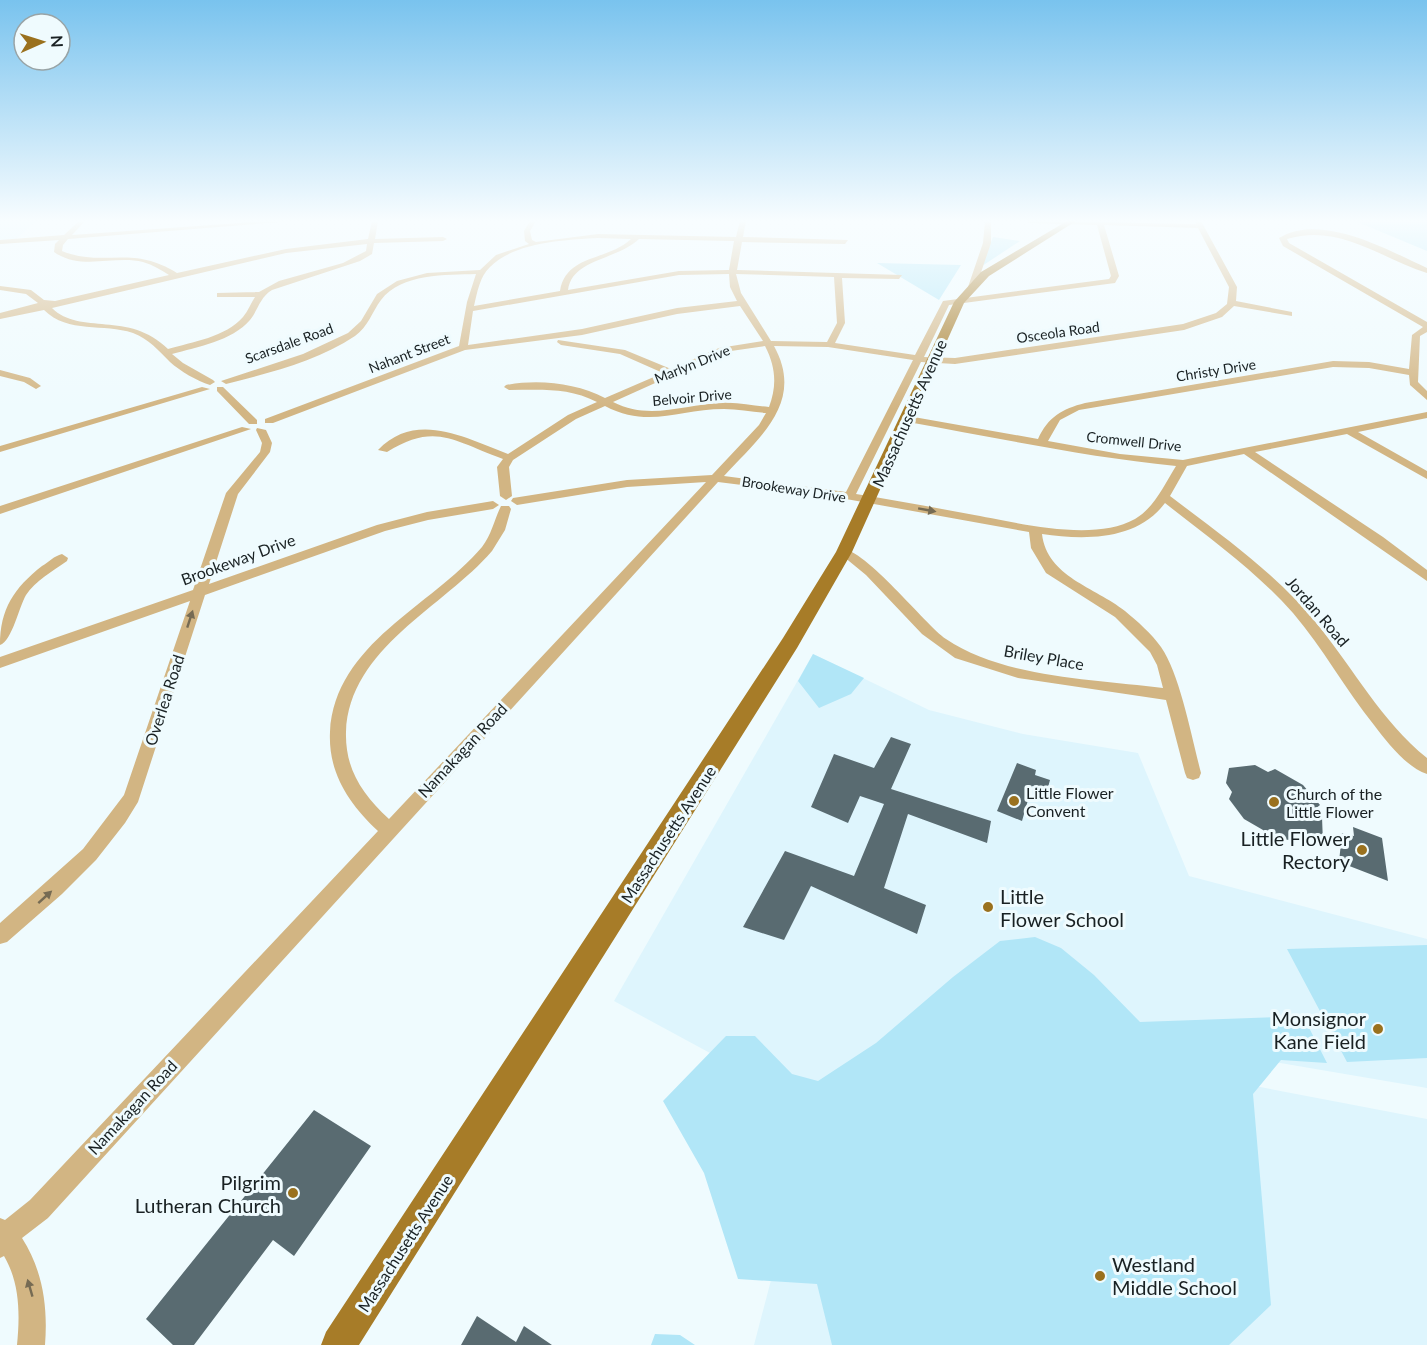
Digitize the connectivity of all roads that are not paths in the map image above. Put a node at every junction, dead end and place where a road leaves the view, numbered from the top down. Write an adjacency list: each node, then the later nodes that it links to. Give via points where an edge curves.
1 (137, 284): 22 (street)
2 (279, 284): 17 (street)
3 (401, 284): 42 (street, Scarsdale Road, via 380,295 366,322 346,338)
4 (477, 284): 23 (street)
5 (563, 284): 16 (street)
6 (617, 284): 16 (street)
7 (733, 284): 20 (street, Namakagan Road)
8 (839, 284): 33 (street, via 841,323)
9 (973, 284): 14 (street)
10 (975, 284): 14 (main road, Massachusetts Avenue)
11 (1092, 284): 19 (street)
12 (1231, 284): 21 (street)
13 (1354, 284): 27 (street)
14 (972, 287): 19 (main road, Massachusetts Avenue)
15 (0, 288): 22 (street, via 28,292)
16 (564, 293): 23 (street)
17 (260, 294): 18 (street); 35 (street, via 253,312 242,323 213,338)
18 (220, 295)
19 (959, 302): 36 (street, Massachusetts Avenue, via 946,303); 37 (main road, Massachusetts Avenue)
20 (743, 303): 26 (street, Namakagan Road); 28 (street, Nahant Street, via 677,311)
21 (1233, 303): 24 (street); 37 (street, Osceola Road, via 1218,316 1184,327)
22 (41, 306): 25 (street); 35 (street, via 65,319 140,332)
23 (471, 309): 34 (street)
24 (1289, 314)
25 (0, 316)
26 (757, 325): 30 (street); 31 (street, Namakagan Road)
27 (1427, 327): 40 (street, via 1416,335)
28 (582, 332): 29 (street, Nahant Street); 32 (street)
29 (532, 339): 32 (street); 34 (street, Nahant Street)
30 (801, 340): 31 (street, Marlyn Drive); 33 (street, Marlyn Drive)
31 (767, 342): 38 (street, Marlyn Drive, via 722,350); 47 (street, Namakagan Road, via 782,375 781,394)
32 (579, 343): 38 (street, via 622,352)
33 (830, 344): 36 (street, Marlyn Drive)
34 (463, 348): 50 (street, Nahant Street)
35 (168, 352): 41 (street)
36 (917, 358): 37 (street, Marlyn Drive); 61 (street, Massachusetts Avenue)
37 (933, 361): 49 (main road, Massachusetts Avenue)
38 (670, 372): 46 (street, Marlyn Drive)
39 (0, 373): 43 (street)
40 (1413, 373): 45 (street, via 1413,383); 52 (street, Christy Drive, via 1369,365 1333,364 1085,406 1050,422)
41 (207, 385): 42 (street, Scarsdale Road); 53 (street)
42 (223, 385): 50 (street)
43 (36, 386)
44 (509, 387): 46 (street, Belvoir Drive, via 565,387)
45 (1427, 397)
46 (604, 402): 47 (street, Belvoir Drive, via 624,412 653,415 723,406); 56 (street, Marlyn Drive, via 572,417)
47 (774, 411): 59 (street, Namakagan Road)
48 (1427, 415): 51 (street, Cromwell Drive)
49 (908, 419): 52 (street, Cromwell Drive); 62 (main road, Massachusetts Avenue)
50 (257, 426): 64 (street, Nahant Street); 69 (street, Overlea Road, via 267,443 265,452 232,493)
51 (1348, 430): 55 (street, Cromwell Drive); 58 (street)
52 (1041, 444): 57 (street, Cromwell Drive)
53 (0, 449)
54 (383, 450): 56 (street, via 410,434 428,430)
55 (1245, 450): 57 (street, Cromwell Drive); 68 (street)
56 (509, 458): 63 (street, via 503,467)
57 (1183, 463): 60 (street, Brookeway Drive)
58 (1427, 476)
59 (715, 478): 61 (street, Brookeway Drive); 63 (street, Brookeway Drive, via 629,483); 75 (street, Namakagan Road)
60 (1163, 496): 65 (street, Brookeway Drive, via 1148,515 1125,527 1087,533); 73 (street, Jordan Road, via 1258,570 1297,609 1334,655 1366,707 1389,734)
61 (849, 497): 62 (street, Brookeway Drive)
62 (869, 501): 65 (street, Brookeway Drive, one-way to 65); 66 (main road, Massachusetts Avenue)
63 (505, 503): 69 (street, Brookeway Drive, via 381,528); 75 (street, via 503,521 486,549 369,659 352,682 340,709 337,737 346,783)
64 (0, 510)
65 (1035, 529): 72 (street, via 1037,548 1051,570 1120,614 1155,649)
66 (844, 552): 72 (street, Briley Place, via 866,565 942,644 966,657 1002,670); 79 (main road, Massachusetts Avenue, via 675,824)
67 (63, 558): 70 (street, via 20,594)
68 (1427, 577)
69 (199, 592): 71 (street, Brookeway Drive); 76 (street, Overlea Road, one-way to 69, via 93,851 122,815 132,797)
70 (0, 640)
71 (0, 663)
72 (1172, 695): 74 (street)
73 (1427, 767)
74 (1193, 773)
75 (388, 829): 77 (street, Namakagan Road, via 39,1209)
76 (0, 935)
77 (2, 1237): 78 (street, one-way to 77, via 33,1294 23,1268)
78 (31, 1345)
79 (339, 1345)

